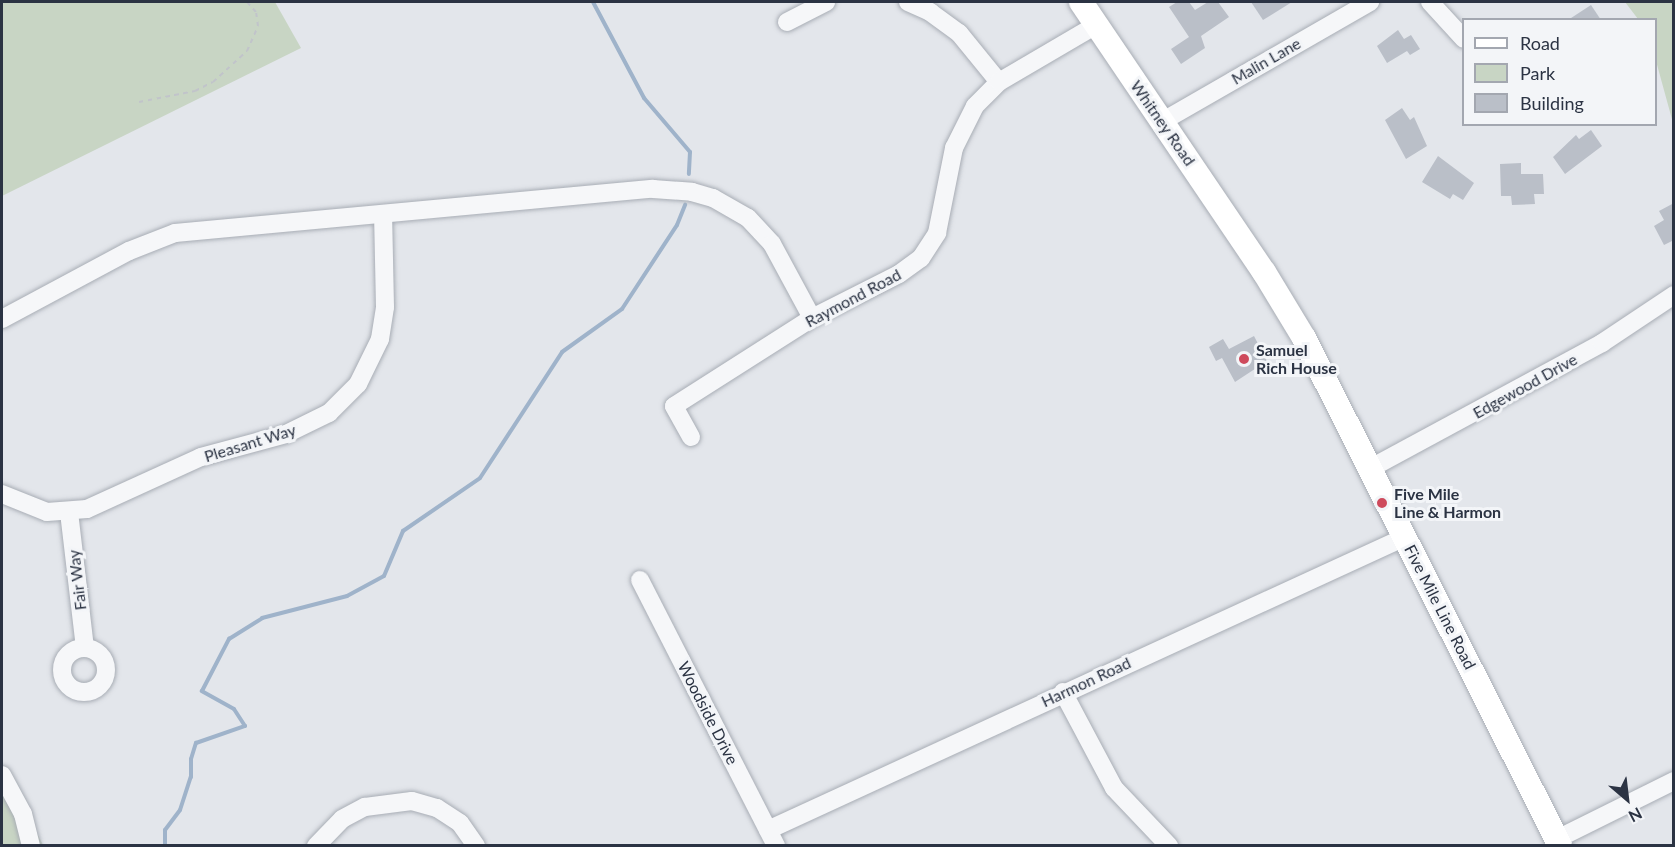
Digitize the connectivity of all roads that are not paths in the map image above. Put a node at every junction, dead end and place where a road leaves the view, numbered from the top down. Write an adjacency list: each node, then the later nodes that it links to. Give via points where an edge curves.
1 (826, 2): 6 (street)
2 (908, 2): 9 (street, via 959,33)
3 (1081, 2): 7 (main road, Whitney Road)
4 (1370, 2): 10 (street, Malin Lane)
5 (1430, 2): 8 (street)
6 (787, 22)
7 (1096, 25): 9 (street, Raymond Road); 10 (main road, Whitney Road)
8 (1462, 37)
9 (999, 82): 14 (street, Raymond Road, via 975,106 959,134 948,170 941,220 930,247 899,274)
10 (1163, 121): 12 (main road, Whitney Road)
11 (383, 214): 14 (street, via 653,189 692,192 732,207 761,230 781,257); 15 (street, via 176,233 129,251); 19 (street, Pleasant Way, via 383,322 368,368 345,400 309,425 286,435 201,457 110,502)
12 (1246, 245): 17 (main road, Five Mile Line Road, via 1304,338)
13 (1674, 295): 17 (street, Edgewood Drive, via 1602,343)
14 (812, 318): 16 (street, Raymond Road, via 674,406)
15 (2, 320)
16 (691, 437)
17 (1371, 468): 20 (main road, Five Mile Line Road)
18 (2, 494): 19 (street, Pleasant Way, via 24,506)
19 (69, 512): 22 (street, Fair Way)
20 (1405, 537): 23 (street, Harmon Road); 27 (main road, Five Mile Line Road)
21 (640, 580): 26 (street, Woodside Drive)
22 (85, 648)
23 (1063, 692): 26 (street, Harmon Road); 31 (street, via 1114,788)
24 (2, 775): 28 (street, via 23,814)
25 (1674, 782): 27 (street)
26 (772, 838)
27 (1559, 842)
28 (31, 846)
29 (316, 846): 30 (street, via 347,816 389,801 412,801 437,808 460,824)
30 (476, 846)
31 (1169, 846)

